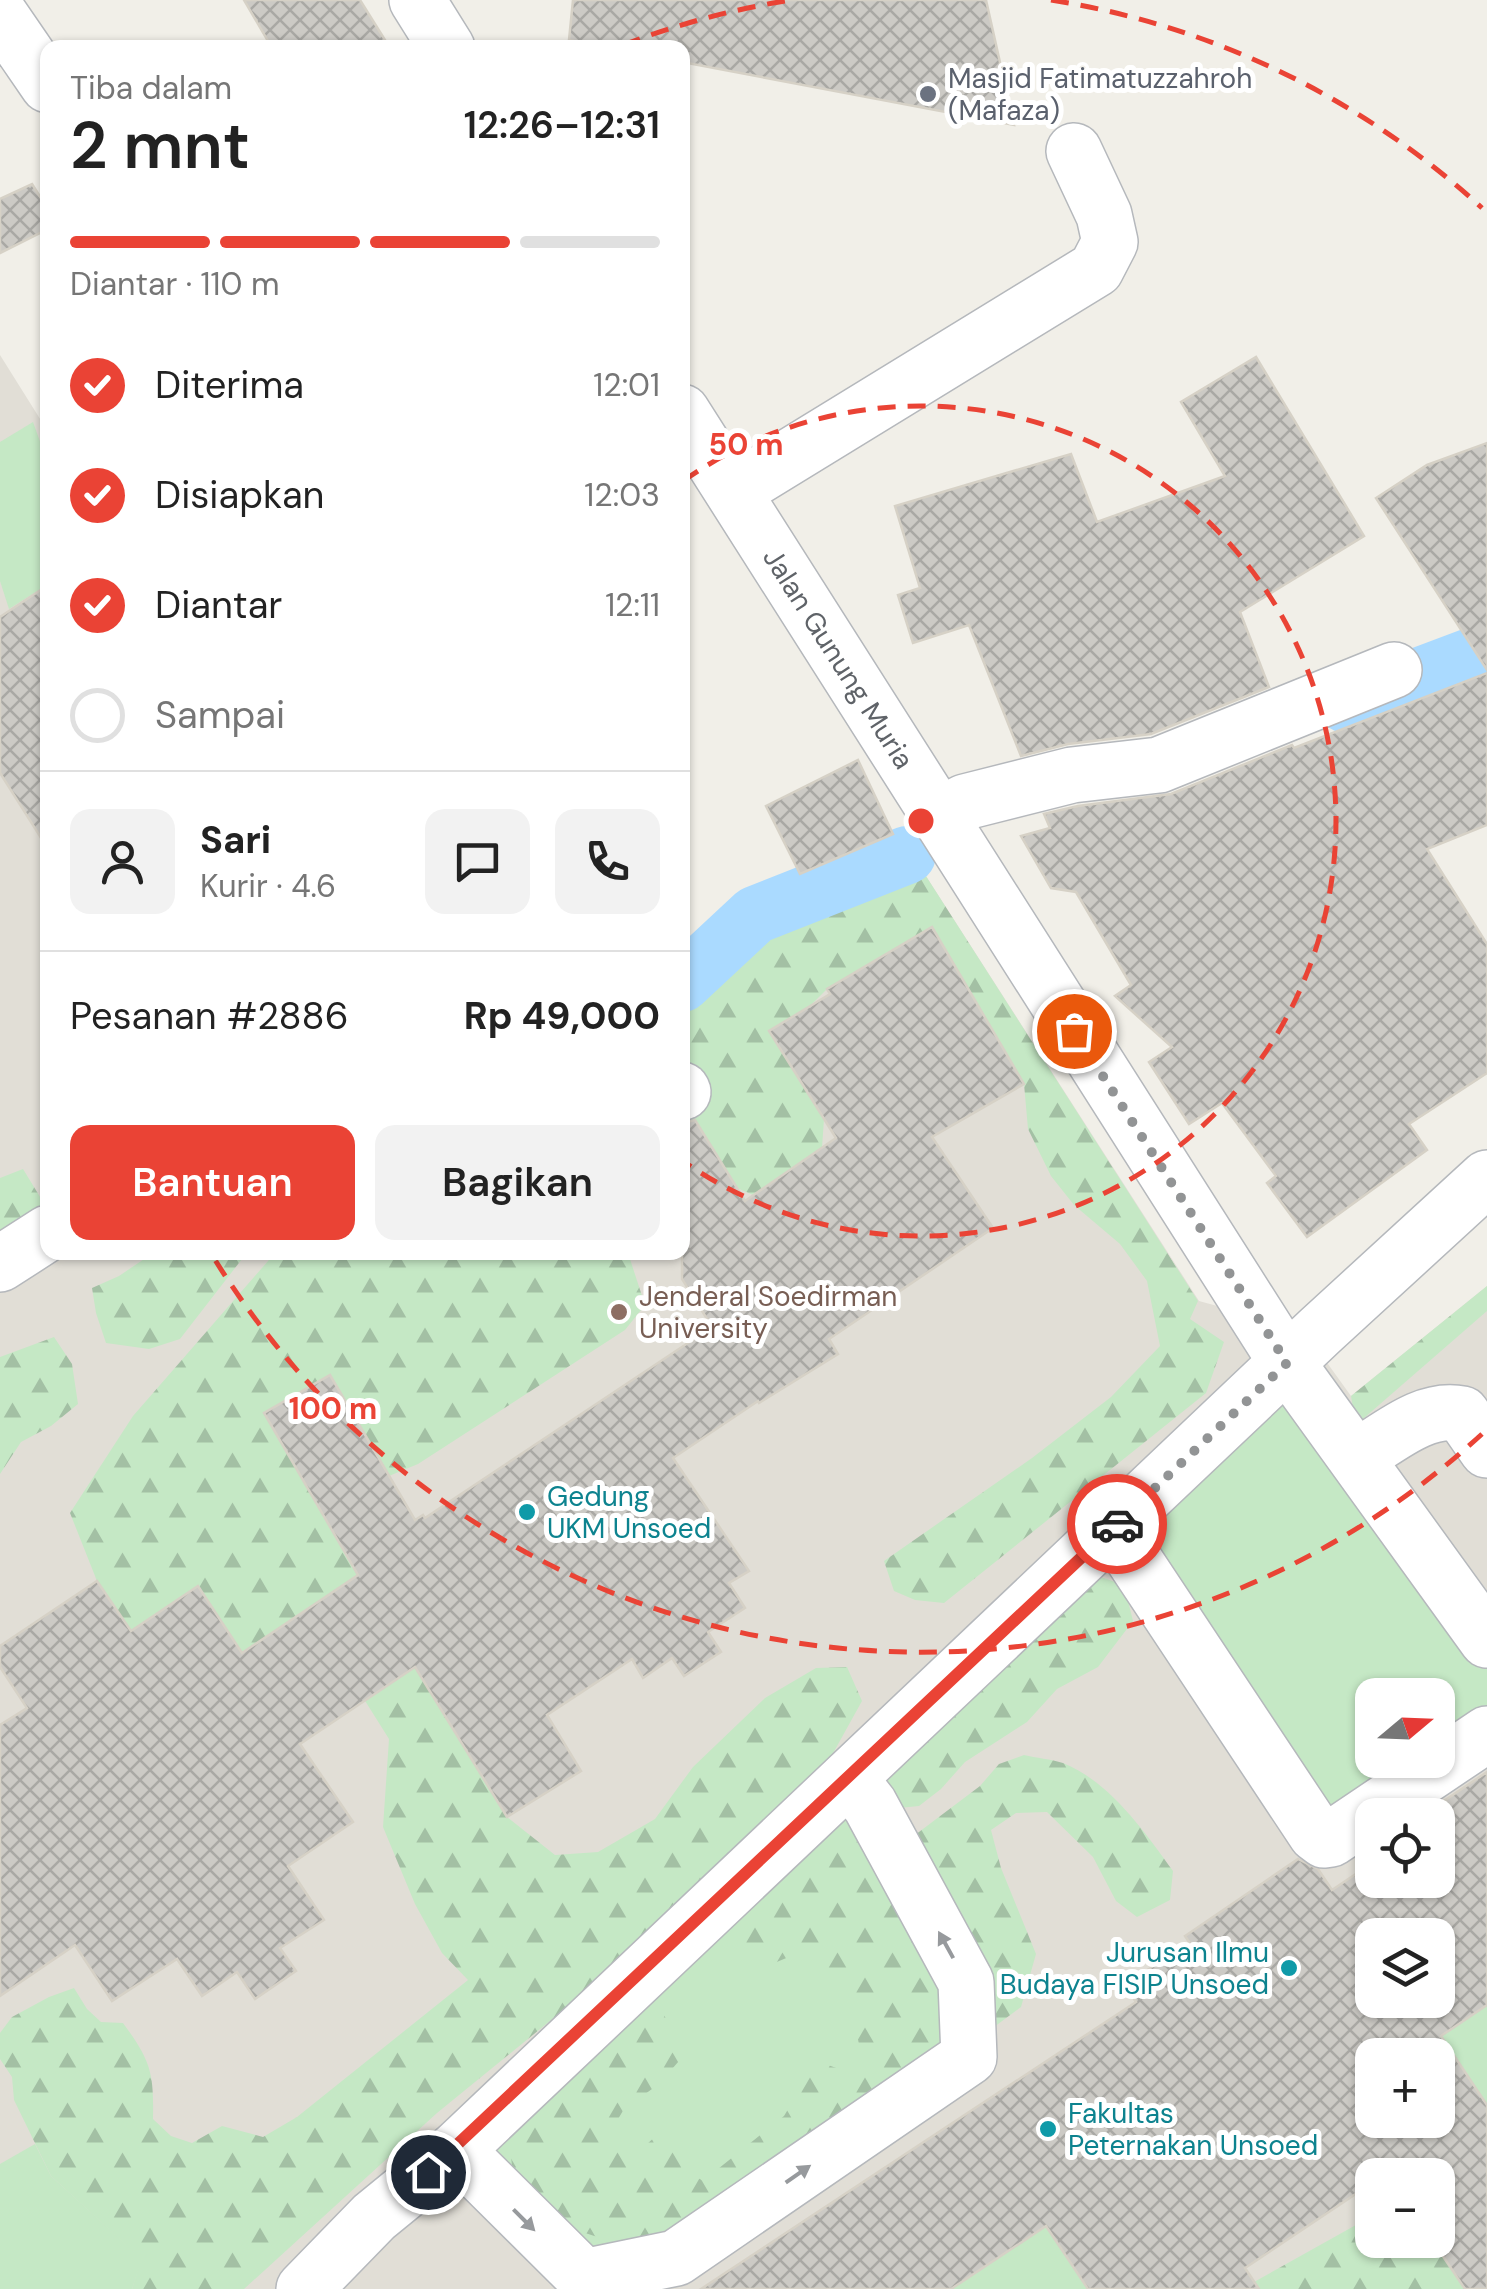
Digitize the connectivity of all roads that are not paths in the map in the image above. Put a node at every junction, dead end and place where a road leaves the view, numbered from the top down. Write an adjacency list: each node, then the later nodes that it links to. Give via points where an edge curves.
1 (417, 0): 3 (street)
2 (0, 15): 4 (street)
3 (442, 40)
4 (40, 73)
5 (1074, 151): 7 (street, via 1110,242 1096,269)
6 (690, 424): 7 (street, Jalan Gunung Muria)
7 (734, 490): 9 (street, Jalan Gunung Muria)
8 (1394, 670): 9 (street, via 1160,765 1072,775 965,802)
9 (938, 816): 13 (street, Jalan Gunung Muria)
10 (1487, 1178): 13 (street)
11 (40, 1238): 12 (street)
12 (0, 1264)
13 (1287, 1363): 15 (street, Jalan Gunung Muria); 16 (street)
14 (1487, 1450): 15 (street, via 1462,1414 1445,1410)
15 (1357, 1457): 17 (street, Jalan Gunung Muria)
16 (1113, 1528): 18 (street, via 1324,1840); 19 (street)
17 (1487, 1640)
18 (1487, 1734)
19 (850, 1778): 20 (street); 20 (street, one-way to 19, via 584,2277 676,2258 969,2056 966,1982)
20 (456, 2150): 21 (street, via 374,2217)
21 (313, 2286)

